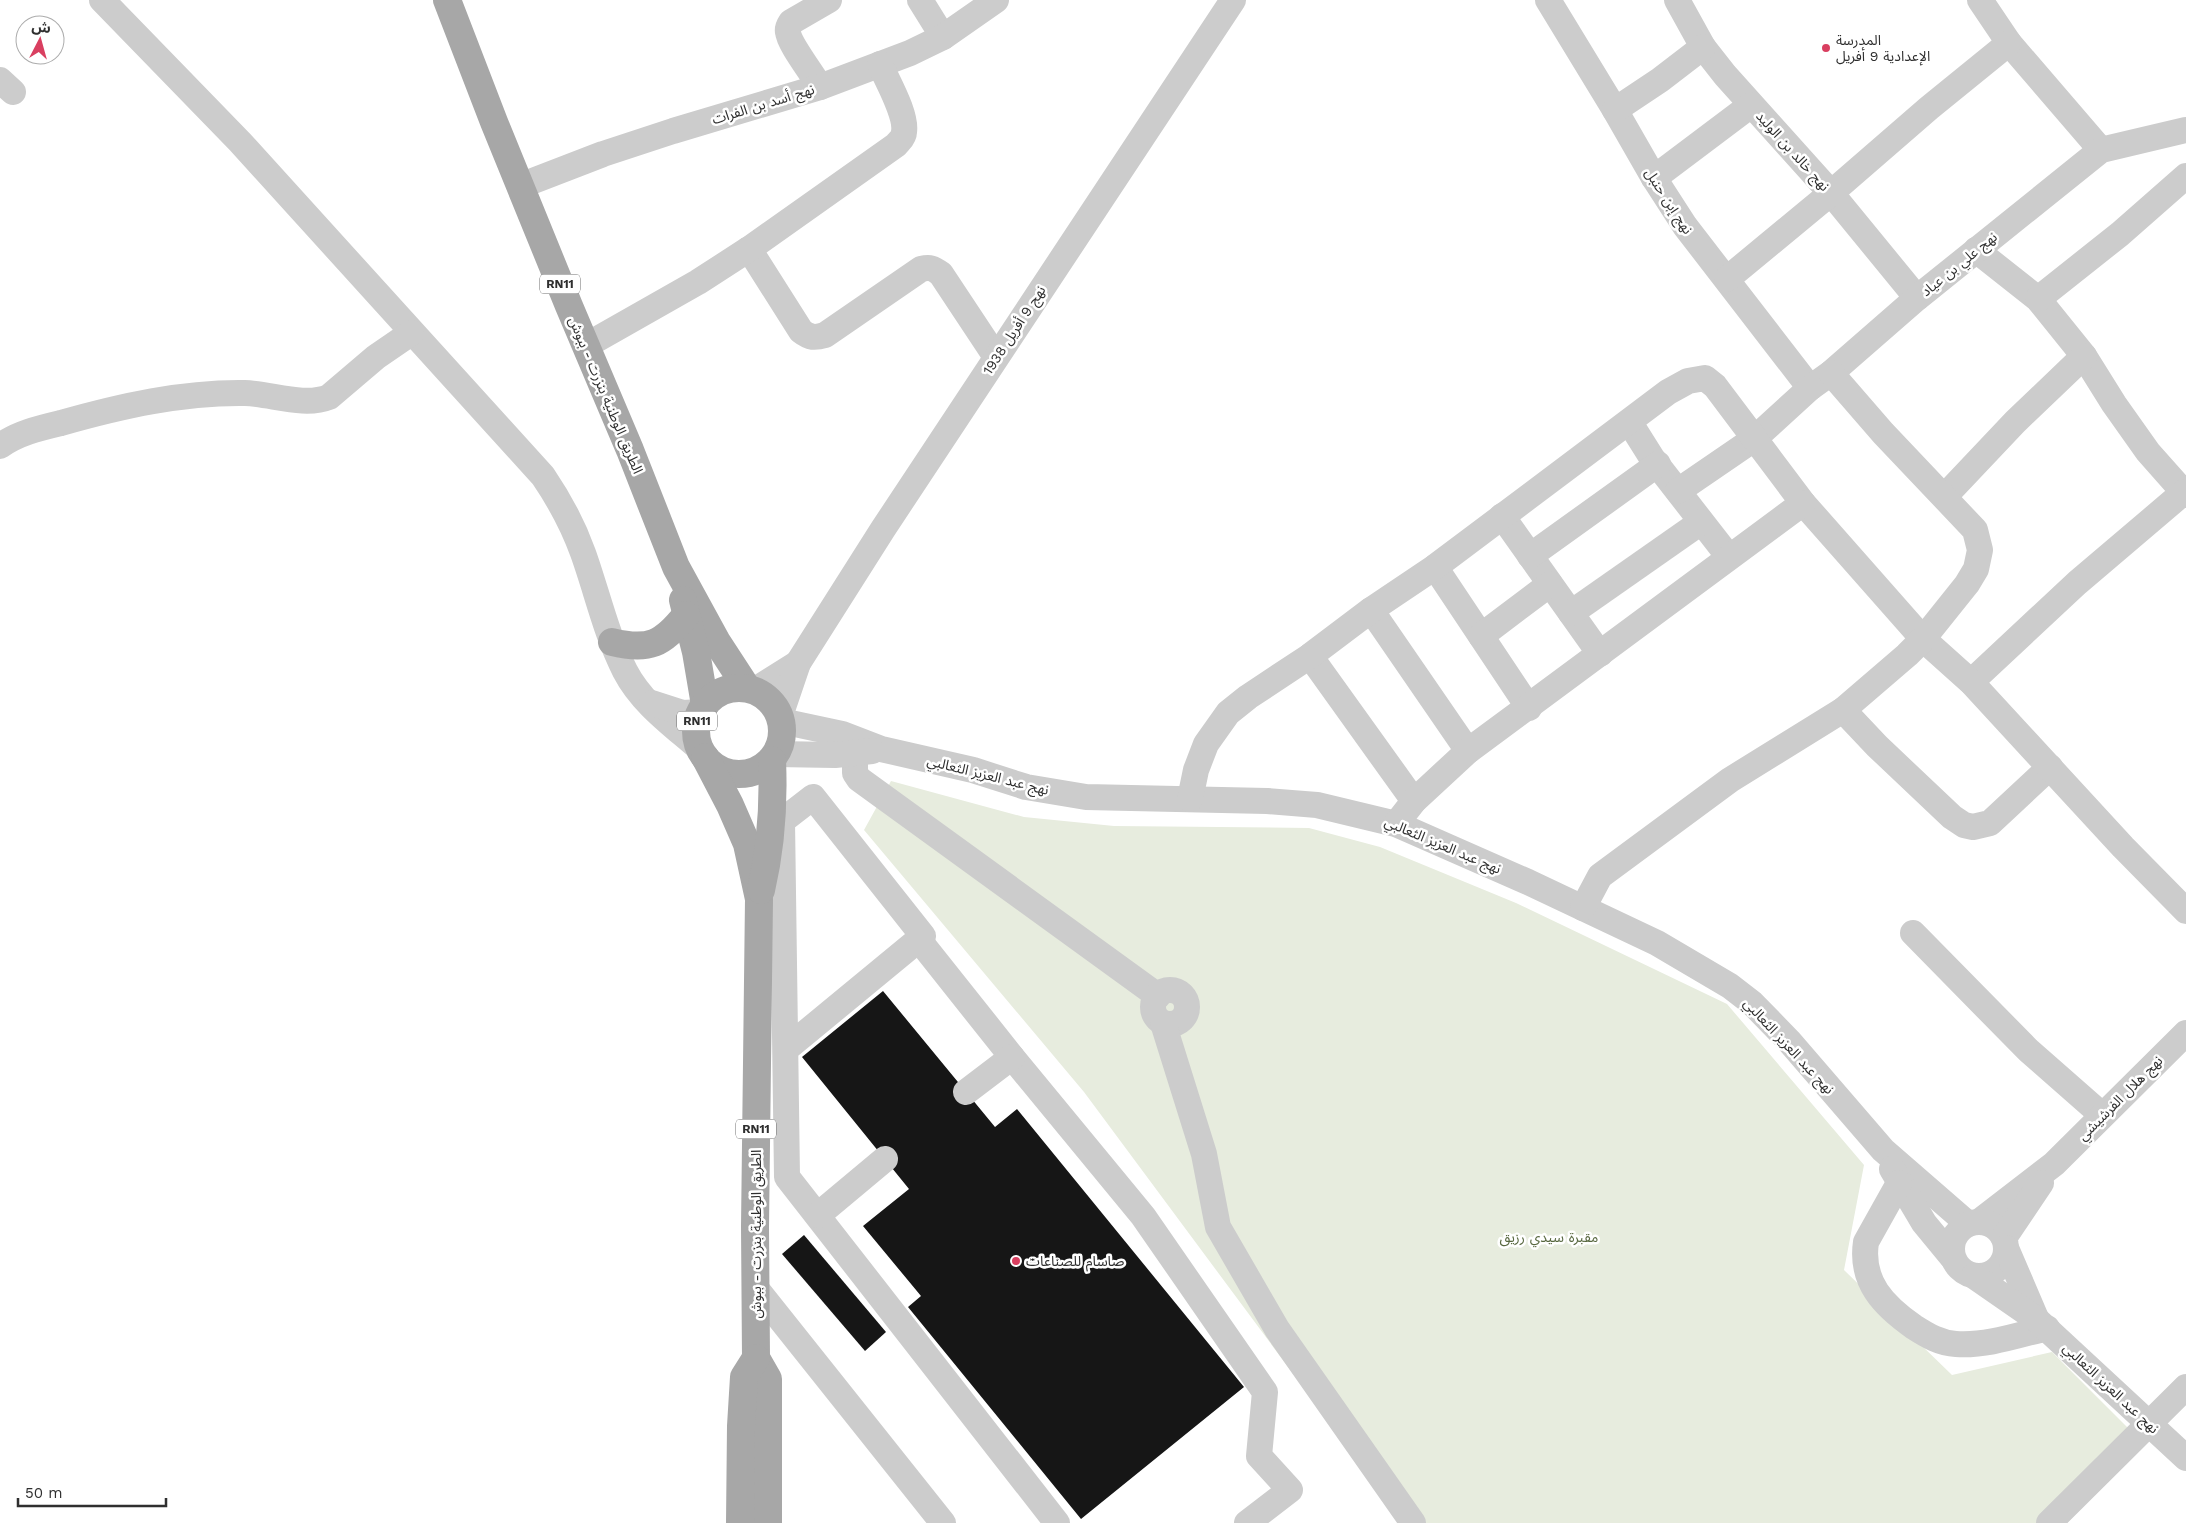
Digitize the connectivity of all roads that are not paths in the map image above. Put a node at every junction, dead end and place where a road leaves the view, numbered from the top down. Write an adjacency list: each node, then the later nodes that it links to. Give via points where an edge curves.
1 (102, 0): 28 (street, via 240,142)
2 (448, 0): 21 (main road, الطريق الوطنية بنزرت - ببوش / RN11)
3 (829, 0): 14 (street, via 788,26 792,43)
4 (920, 0): 10 (street)
5 (996, 0): 10 (street, نهج أسد بن الفرات)
6 (1233, 0): 31 (street, نهج 9 أفريل 1938)
7 (1548, 0): 16 (street, نهج إبن حنبل)
8 (1677, 0): 12 (street, نهج خالد بن الوليد)
9 (1980, 0): 11 (street)
10 (943, 37): 13 (street, نهج أسد بن الفرات)
11 (2009, 44): 18 (street); 22 (street, via 1929,108)
12 (1703, 47): 15 (street, نهج خالد بن الوليد); 16 (street)
13 (880, 64): 14 (street, نهج أسد بن الفرات); 23 (street, via 902,113 904,133 901,140)
14 (820, 87): 21 (street, نهج أسد بن الفرات, via 603,154)
15 (1751, 105): 20 (street); 22 (street, نهج خالد بن الوليد)
16 (1615, 110): 20 (street, نهج إبن حنبل)
17 (2186, 130): 18 (street, نهج علي بن عياد)
18 (2101, 150): 24 (street, نهج علي بن عياد)
19 (2186, 176): 27 (street)
20 (1654, 178): 25 (street, نهج إبن حنبل, via 1685,226)
21 (520, 186): 29 (main road, الطريق الوطنية بنزرت - ببوش / RN11)
22 (1832, 193): 25 (street); 26 (street, نهج خالد بن الوليد)
23 (749, 249): 29 (street, via 665,302); 31 (street, via 801,331 815,338 825,335 921,269 934,269 941,274)
24 (1976, 250): 26 (street, نهج علي بن عياد); 27 (street)
25 (1727, 279): 32 (street, نهج إبن حنبل)
26 (1917, 298): 32 (street, نهج علي بن عياد)
27 (2038, 299): 30 (street)
28 (411, 333): 35 (street, via 323,399 247,393 152,401 101,411 28,432); 53 (street, via 515,444 559,500 584,554)
29 (587, 345): 45 (main road, الطريق الوطنية بنزرت - ببوش / RN11)
30 (2084, 356): 38 (street, via 2148,452); 39 (street)
31 (996, 358): 56 (street, نهج 9 أفريل 1938)
32 (1820, 380): 34 (street, نهج علي بن عياد); 39 (street, نهج إبن حنبل, via 1883,433)
33 (1630, 423): 34 (street, via 1677,387 1705,378 1712,382); 36 (street); 41 (street)
34 (1754, 439): 37 (street, نهج علي بن عياد); 40 (street)
35 (0, 446)
36 (1658, 464): 37 (street); 43 (street)
37 (1678, 491): 42 (street)
38 (2185, 494): 57 (street, via 2077,582)
39 (1945, 496): 52 (street, نهج إبن حنبل, via 1975,530 1979,557 1967,584)
40 (1803, 503): 44 (street); 52 (street)
41 (1502, 516): 43 (street); 46 (street)
42 (1702, 522): 44 (street); 49 (street)
43 (1530, 556): 47 (street)
44 (1730, 557): 54 (street)
45 (676, 567): 50 (main road, الطريق الوطنية بنزرت - ببوش / RN11); 58 (main road, الطريق الوطنية بنزرت - ببوش / RN11, via 717,642)
46 (1435, 567): 48 (street); 51 (street)
47 (1550, 584): 49 (street); 51 (street)
48 (1371, 610): 55 (street); 65 (street)
49 (1571, 613): 54 (street)
50 (686, 615): 53 (main road, via 672,632 657,643 638,646); 60 (main road, الطريق الوطنية بنزرت - ببوش / RN11, via 696,652)
51 (1481, 636): 61 (street)
52 (1923, 639): 57 (street); 62 (street, نهج إبن حنبل)
53 (612, 642): 59 (street, via 625,672)
54 (1600, 654): 61 (street)
55 (1310, 656): 69 (street, via 1228,713 1206,744); 70 (street)
56 (798, 663): 58 (street); 63 (street)
57 (1971, 682): 68 (street)
58 (751, 689): 60 (main road, RN11, via 734,688 720,692); 63 (main road, RN11, via 770,701)
59 (645, 700): 60 (street, via 683,713); 66 (street)
60 (703, 708): 66 (main road, RN11, via 696,734)
61 (1529, 708): 65 (street)
62 (1842, 710): 68 (street, via 1952,817 1968,827 1990,822); 73 (street, نهج إبن حنبل, via 1730,780 1600,876)
63 (781, 718): 64 (street, via 842,734); 67 (main road, RN11, via 782,740)
64 (868, 751): 67 (street); 69 (street, نهج عبد العزيز الثعالبي, via 973,770 1026,787 1086,797); 102 (street, via 855,773 859,779 1158,996 1164,991 1183,996 1185,1015 1181,1020 1163,1023 1204,1154 1218,1227 1276,1329)
65 (1468, 751): 70 (street)
66 (703, 753): 67 (main road, via 719,769 737,774 755,771); 72 (main road, الطريق الوطنية بنزرت - ببوش / RN11, via 747,844)
67 (774, 757): 72 (main road, الطريق الوطنية بنزرت - ببوش / RN11, via 768,860)
68 (2050, 767): 74 (street)
69 (1190, 799): 71 (street, نهج عبد العزيز الثعالبي, via 1317,805)
70 (1414, 801): 71 (street)
71 (1396, 824): 73 (street, نهج عبد العزيز الثعالبي)
72 (759, 899): 91 (main road, الطريق الوطنية بنزرت - ببوش / RN11)
73 (1582, 908): 82 (street, نهج عبد العزيز الثعالبي, via 1657,943 1752,1002)
74 (2186, 911)
75 (1913, 933): 81 (street, via 2028,1050)
76 (919, 940): 78 (street); 78 (street, via 923,936 812,797 782,821); 79 (street)
77 (2186, 1033): 81 (street, نهج هلال الفرشيشي)
78 (786, 1049): 86 (street, via 787,1177)
79 (1012, 1057): 80 (street); 101 (street, via 1143,1216 1265,1392 1259,1456 1290,1490)
80 (966, 1092)
81 (2102, 1115): 84 (street, نهج هلال الفرشيشي)
82 (1883, 1150): 85 (street, نهج عبد العزيز الثعالبي); 87 (street, نهج عبد العزيز الثعالبي)
83 (885, 1159): 86 (street)
84 (2054, 1164): 87 (street, نهج هلال الفرشيشي); 88 (street, نهج هلال الفرشيشي)
85 (1899, 1183): 89 (street, نهج عبد العزيز الثعالبي, via 1924,1223); 92 (street, via 1865,1248 1868,1276 1884,1303 1930,1337 1955,1344 1974,1344)
86 (818, 1215): 100 (street)
87 (1974, 1222): 88 (street, via 1990,1224 1998,1229); 89 (street, via 1959,1230 1954,1237)
88 (2005, 1243): 90 (street, via 2004,1260 1996,1270); 92 (street, نهج عبد العزيز الثعالبي)
89 (1952, 1257): 90 (street, via 1960,1270)
90 (1974, 1276): 92 (street, نهج عبد العزيز الثعالبي)
91 (756, 1287): 93 (main road, الطريق الوطنية بنزرت - ببوش / RN11); 99 (street)
92 (2042, 1324): 95 (street, نهج عبد العزيز الثعالبي)
93 (756, 1358): 97 (main road, الطريق الوطنية بنزرت - ببوش / RN11, via 744,1377); 98 (main road, الطريق الوطنية بنزرت - ببوش / RN11, via 768,1379)
94 (2186, 1387): 95 (street)
95 (2150, 1425): 96 (street, نهج عبد العزيز الثعالبي); 103 (street)
96 (2186, 1458)
97 (740, 1523)
98 (768, 1523)
99 (943, 1523)
100 (1057, 1523)
101 (1247, 1523)
102 (1414, 1523)
103 (2049, 1523)

